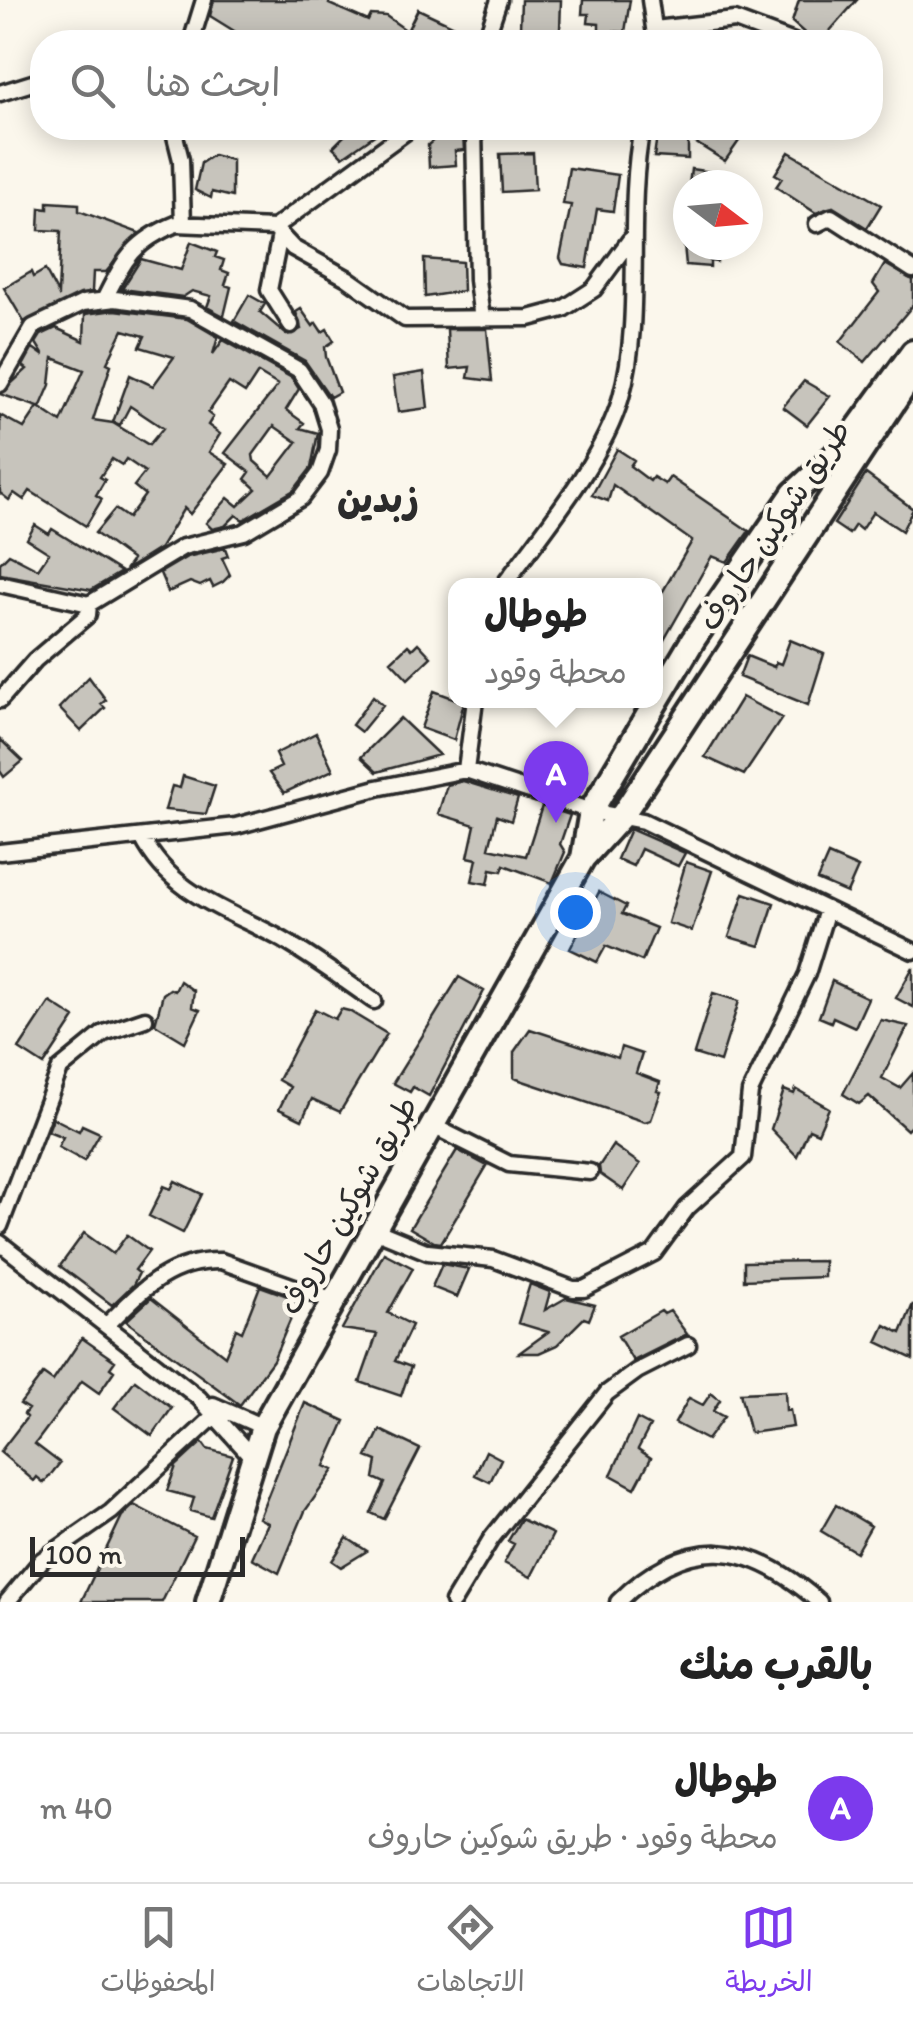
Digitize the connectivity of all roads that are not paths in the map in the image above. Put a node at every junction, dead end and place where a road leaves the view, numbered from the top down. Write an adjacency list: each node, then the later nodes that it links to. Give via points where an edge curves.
1 (204, 0): 4 (street)
2 (499, 0): 5 (street)
3 (650, 0): 6 (street)
4 (195, 30)
5 (488, 30)
6 (654, 30)
7 (685, 30): 8 (street, via 734,20)
8 (761, 30)
9 (30, 84): 10 (street)
10 (0, 93)
11 (176, 140): 15 (street)
12 (396, 140): 17 (street)
13 (474, 140): 21 (street)
14 (641, 140): 18 (street)
15 (183, 224): 17 (street); 20 (street, via 125,256)
16 (818, 224): 19 (street, via 832,217)
17 (277, 232): 21 (street, via 397,317); 22 (street, via 269,290)
18 (630, 240): 21 (street, via 594,289 563,309); 27 (street, via 621,397 566,499)
19 (913, 270)
20 (104, 300): 24 (street, via 33,327); 29 (street, via 190,309 298,370 321,402 328,450 320,473 288,508 244,532 183,546)
21 (482, 319)
22 (291, 325)
23 (913, 352): 30 (main road, طريق شوكين حاروف, via 844,447 794,493)
24 (6, 364): 26 (street)
25 (913, 374): 36 (main road, طريق شوكين حاروف)
26 (0, 384)
27 (508, 578)
28 (0, 584): 29 (street)
29 (88, 604): 31 (street, via 88,615)
30 (663, 690)
31 (0, 700)
32 (474, 708): 34 (street)
33 (652, 708): 35 (main road, طريق شوكين حاروف)
34 (466, 770): 35 (street); 37 (street, via 236,826)
35 (591, 811): 36 (street); 39 (main road, طريق شوكين حاروف)
36 (622, 814): 39 (main road, طريق شوكين حاروف); 40 (street)
37 (142, 837): 38 (street); 42 (street, via 155,864 175,883 283,941)
38 (0, 852)
39 (583, 858): 44 (main road, طريق شوكين حاروف)
40 (826, 913): 41 (street); 47 (street, via 807,974 750,1092 743,1157 694,1200 641,1263 573,1290 516,1266 428,1252)
41 (913, 951)
42 (374, 1001)
43 (145, 1019): 46 (street, via 104,1032 60,1069)
44 (431, 1125): 45 (street, via 508,1164); 47 (main road, طريق شوكين حاروف)
45 (590, 1172)
46 (0, 1226)
47 (372, 1230): 49 (main road, طريق شوكين حاروف)
48 (0, 1243): 50 (street)
49 (331, 1300): 50 (street, via 209,1261 172,1268 149,1282); 53 (main road, طريق شوكين حاروف)
50 (108, 1324): 52 (street)
51 (688, 1345): 57 (street, via 637,1370 607,1394 491,1539)
52 (218, 1412): 53 (street); 54 (street); 55 (street, via 111,1512 42,1560)
53 (263, 1426): 54 (main road, طريق شوكين حاروف)
54 (252, 1457): 56 (main road, طريق شوكين حاروف)
55 (7, 1602)
56 (208, 1602)
57 (453, 1602)
58 (618, 1602): 59 (street, via 663,1565 718,1553 757,1558)
59 (819, 1602)

